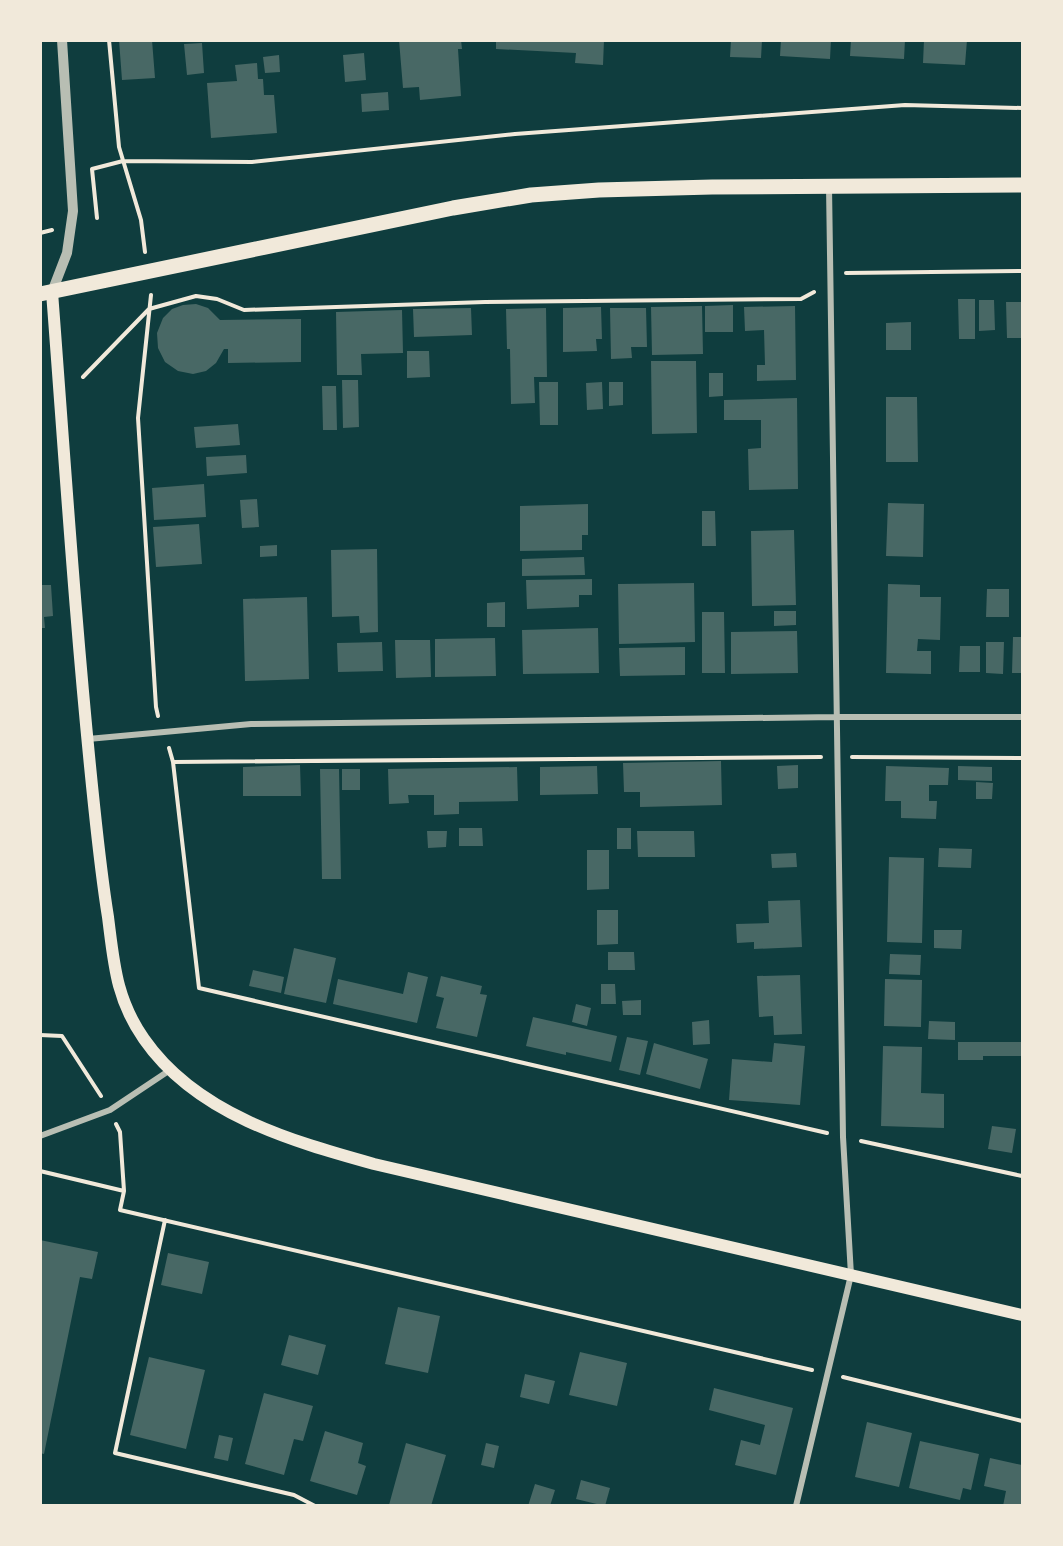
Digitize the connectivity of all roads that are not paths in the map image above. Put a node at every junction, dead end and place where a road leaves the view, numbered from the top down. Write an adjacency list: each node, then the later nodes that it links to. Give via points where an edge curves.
1 (62, 40): 4 (street, via 73,211 67,253)
2 (1023, 185): 3 (main road)
3 (829, 186): 4 (main road, via 531,195); 5 (street)
4 (46, 293): 7 (main road)
5 (837, 717): 6 (street); 7 (street, via 251,724); 10 (street, via 843,1137)
6 (1023, 717)
7 (87, 739): 8 (main road, via 117,982 128,1012)
8 (170, 1070): 9 (street, via 110,1110); 10 (main road, via 206,1098 243,1119 304,1144 374,1164)
9 (40, 1136)
10 (851, 1275): 11 (main road); 12 (street)
11 (1023, 1315)
12 (796, 1506)

